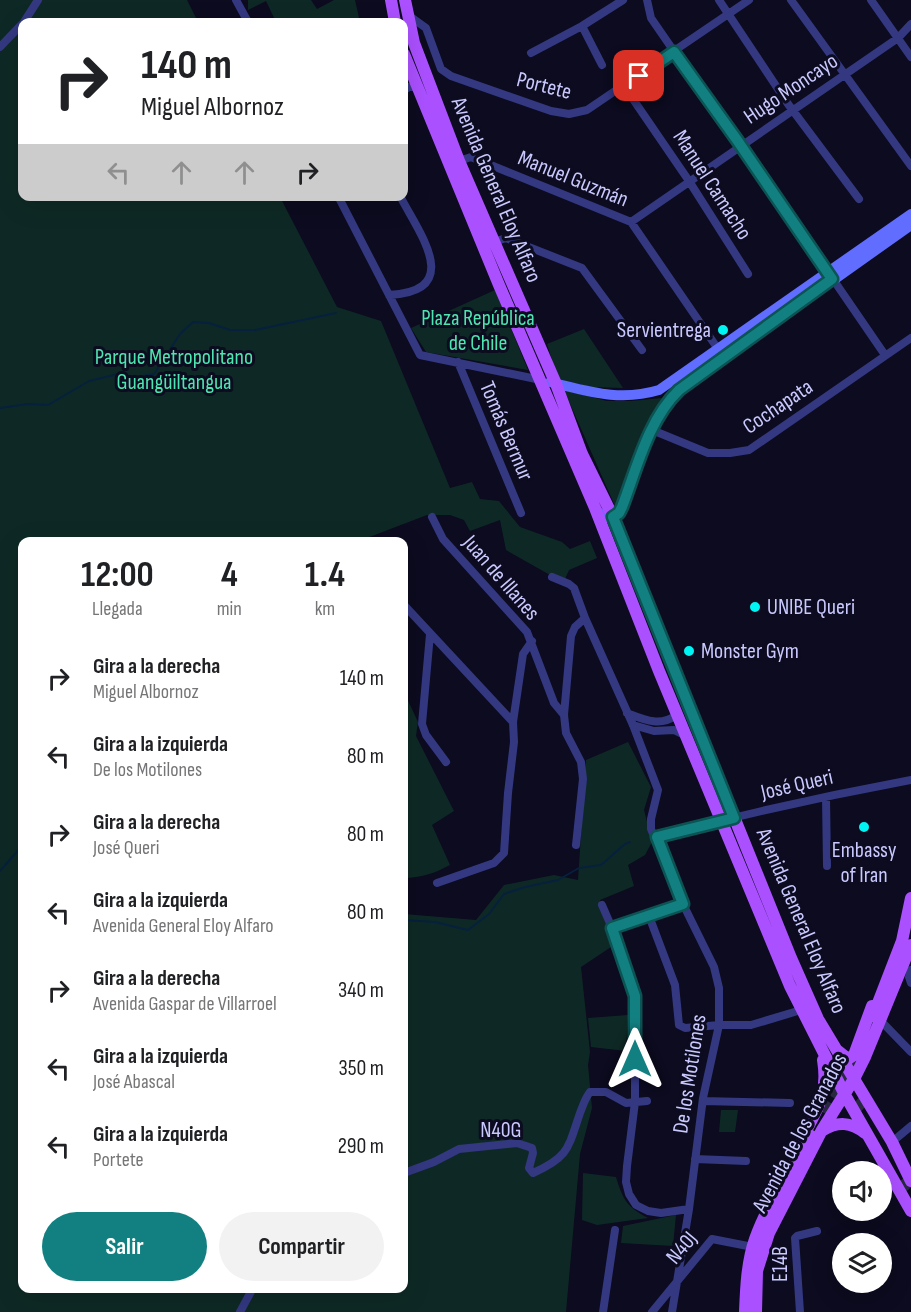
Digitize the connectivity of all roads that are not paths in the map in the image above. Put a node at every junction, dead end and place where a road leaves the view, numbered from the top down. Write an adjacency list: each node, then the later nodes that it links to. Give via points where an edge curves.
1 (38, 0): 15 (street)
2 (236, 0): 12 (street)
3 (243, 0): 12 (street)
4 (391, 0): 17 (main road)
5 (405, 0): 14 (main road, Avenida General Eloy Alfaro)
6 (623, 0): 21 (street)
7 (647, 0): 25 (street, via 651,18)
8 (719, 0): 13 (street)
9 (749, 0): 13 (street, Portete)
10 (791, 0): 29 (street)
11 (872, 0): 23 (street)
12 (243, 13): 16 (street)
13 (727, 13): 25 (street, Portete); 32 (street)
14 (407, 14): 19 (main road, Avenida General Eloy Alfaro); 30 (street, Portete, via 426,28 441,69 451,76 551,111 569,114 587,110)
15 (26, 18)
16 (246, 18)
17 (394, 18)
18 (408, 18): 34 (main road, Avenida General Eloy Alfaro)
19 (408, 18)
20 (911, 24): 23 (street, Hugo Moncayo)
21 (582, 26): 26 (street); 28 (street)
22 (18, 28): 24 (street)
23 (898, 38): 27 (street); 29 (street, Hugo Moncayo)
24 (0, 47)
25 (674, 52): 30 (street, Portete); 33 (street)
26 (531, 53)
27 (911, 57)
28 (603, 65)
29 (845, 74): 32 (street, Hugo Moncayo); 35 (street)
30 (624, 86): 36 (street, Manuel Camacho)
31 (410, 88): 52 (main road, Avenida General Eloy Alfaro)
32 (792, 110): 33 (street, Hugo Moncayo); 37 (street)
33 (741, 145): 36 (street, Hugo Moncayo); 45 (street)
34 (459, 161): 41 (street, Manuel Guzmán, via 471,157); 43 (main road, Avenida General Eloy Alfaro)
35 (911, 166)
36 (689, 181): 41 (street, Hugo Moncayo); 44 (street, Manuel Camacho)
37 (859, 199)
38 (341, 201): 46 (street)
39 (403, 201): 46 (street, via 431,256 432,271 414,291)
40 (911, 214): 45 (main road)
41 (631, 222): 48 (street, Manuel Guzmán)
42 (911, 225): 45 (main road)
43 (494, 242): 49 (street, via 506,238 582,268); 53 (main road, Avenida General Eloy Alfaro)
44 (748, 274)
45 (830, 276): 48 (main road); 50 (street); 54 (main road)
46 (389, 296): 51 (street, via 420,355)
47 (911, 338): 50 (street, Cochapata)
48 (718, 349): 54 (main road)
49 (642, 350)
50 (885, 356): 57 (street, Cochapata, via 749,450 708,453)
51 (458, 362): 52 (street); 59 (street, Tomás Bermur)
52 (541, 380): 53 (main road); 58 (main road, Avenida General Eloy Alfaro)
53 (556, 384): 55 (main road, via 620,396); 60 (main road, Avenida General Eloy Alfaro, via 582,454)
54 (676, 385): 55 (main road); 56 (main road)
55 (659, 390): 56 (main road)
56 (667, 401): 57 (main road)
57 (652, 430): 60 (main road, via 622,507)
58 (595, 508): 60 (main road, via 605,518); 69 (main road, Avenida General Eloy Alfaro)
59 (521, 513)
60 (613, 517): 76 (main road, Avenida General Eloy Alfaro)
61 (432, 518): 66 (street, Juan de Illanes, via 442,539)
62 (552, 577): 64 (street, De los Motilones, via 574,588)
63 (408, 609): 65 (street)
64 (585, 618): 67 (street, De los Motilones); 68 (street, via 571,636)
65 (430, 634): 70 (street); 73 (street, via 422,724)
66 (532, 641): 68 (street, Juan de Illanes, via 554,703); 70 (street, via 523,654)
67 (627, 713): 69 (street, via 657,723); 71 (street, De los Motilones)
68 (564, 715): 79 (street, Juan de Illanes, via 566,733 581,762 583,779)
69 (677, 715): 72 (main road, Avenida General Eloy Alfaro)
70 (513, 722): 81 (street, via 504,853 494,863)
71 (633, 725): 72 (street, via 654,731 674,730); 78 (street, De los Motilones, via 658,790 650,825)
72 (686, 736): 77 (main road, Avenida General Eloy Alfaro)
73 (446, 762)
74 (911, 780): 75 (street, José Queri)
75 (826, 797): 76 (street, José Queri); 80 (street)
76 (734, 818): 77 (street, José Queri); 83 (main road, Avenida General Eloy Alfaro)
77 (720, 820): 78 (street, José Queri); 86 (main road, Avenida General Eloy Alfaro)
78 (657, 837): 84 (street, De los Motilones)
79 (576, 845)
80 (827, 866)
81 (437, 883)
82 (911, 898): 98 (main road, via 902,941 894,963 884,975)
83 (767, 899): 86 (main road, via 759,897); 96 (main road, Avenida General Eloy Alfaro, via 818,1019)
84 (683, 904): 87 (street); 94 (street, De los Motilones, via 714,968 719,988)
85 (602, 905): 88 (street)
86 (755, 905): 92 (main road, Avenida General Eloy Alfaro)
87 (649, 916): 88 (street); 94 (street, via 675,985 680,1025)
88 (612, 928): 103 (street, via 635,996)
89 (911, 945): 93 (main road, Avenida de los Granados)
90 (911, 970): 91 (street)
91 (911, 983)
92 (801, 1010): 94 (street, via 752,1025); 95 (main road, Avenida General Eloy Alfaro)
93 (880, 1020): 97 (street); 98 (main road, Avenida de los Granados)
94 (719, 1025): 102 (street, De los Motilones)
95 (818, 1044): 100 (main road, Avenida General Eloy Alfaro); 119 (main road, via 824,1067 822,1101 759,1218)
96 (835, 1048): 98 (main road, via 848,1059); 99 (main road, Avenida General Eloy Alfaro)
97 (911, 1052)
98 (859, 1055): 99 (main road, Avenida de los Granados)
99 (854, 1079): 100 (main road, Avenida de los Granados); 110 (main road, Avenida General Eloy Alfaro)
100 (848, 1100): 108 (main road, Avenida de los Granados); 109 (main road, Avenida General Eloy Alfaro); 114 (main road)
101 (648, 1101): 103 (street)
102 (703, 1101): 104 (street); 111 (street, De los Motilones)
103 (635, 1102): 113 (street, N40G, via 626,1103 606,1092 590,1092 559,1159 533,1173 529,1168 532,1148 517,1143 459,1149); 115 (street, via 627,1166 629,1194 636,1205 648,1211)
104 (790, 1103)
105 (864, 1108): 114 (main road)
106 (824, 1113): 119 (main road, Avenida de los Granados)
107 (911, 1126): 110 (street)
108 (822, 1130): 109 (main road, via 842,1123); 127 (main road, Avenida de los Granados, via 770,1233 757,1271)
109 (868, 1134): 116 (main road, Avenida General Eloy Alfaro)
110 (892, 1142): 114 (main road, Avenida General Eloy Alfaro)
111 (695, 1159): 112 (street); 115 (street, De los Motilones)
112 (746, 1161)
113 (408, 1172)
114 (907, 1182)
115 (689, 1209): 120 (street, De los Motilones)
116 (911, 1211)
117 (615, 1230): 123 (street)
118 (817, 1231): 128 (street, E14B, via 795,1238)
119 (754, 1243): 120 (street, N40J, via 712,1239); 126 (main road, Avenida de los Granados, via 746,1280)
120 (676, 1283): 124 (street, N40J); 125 (street, De los Motilones)
121 (250, 1293): 122 (street)
122 (240, 1312)
123 (603, 1312)
124 (652, 1312)
125 (672, 1312)
126 (745, 1312)
127 (756, 1312)
128 (800, 1312)

